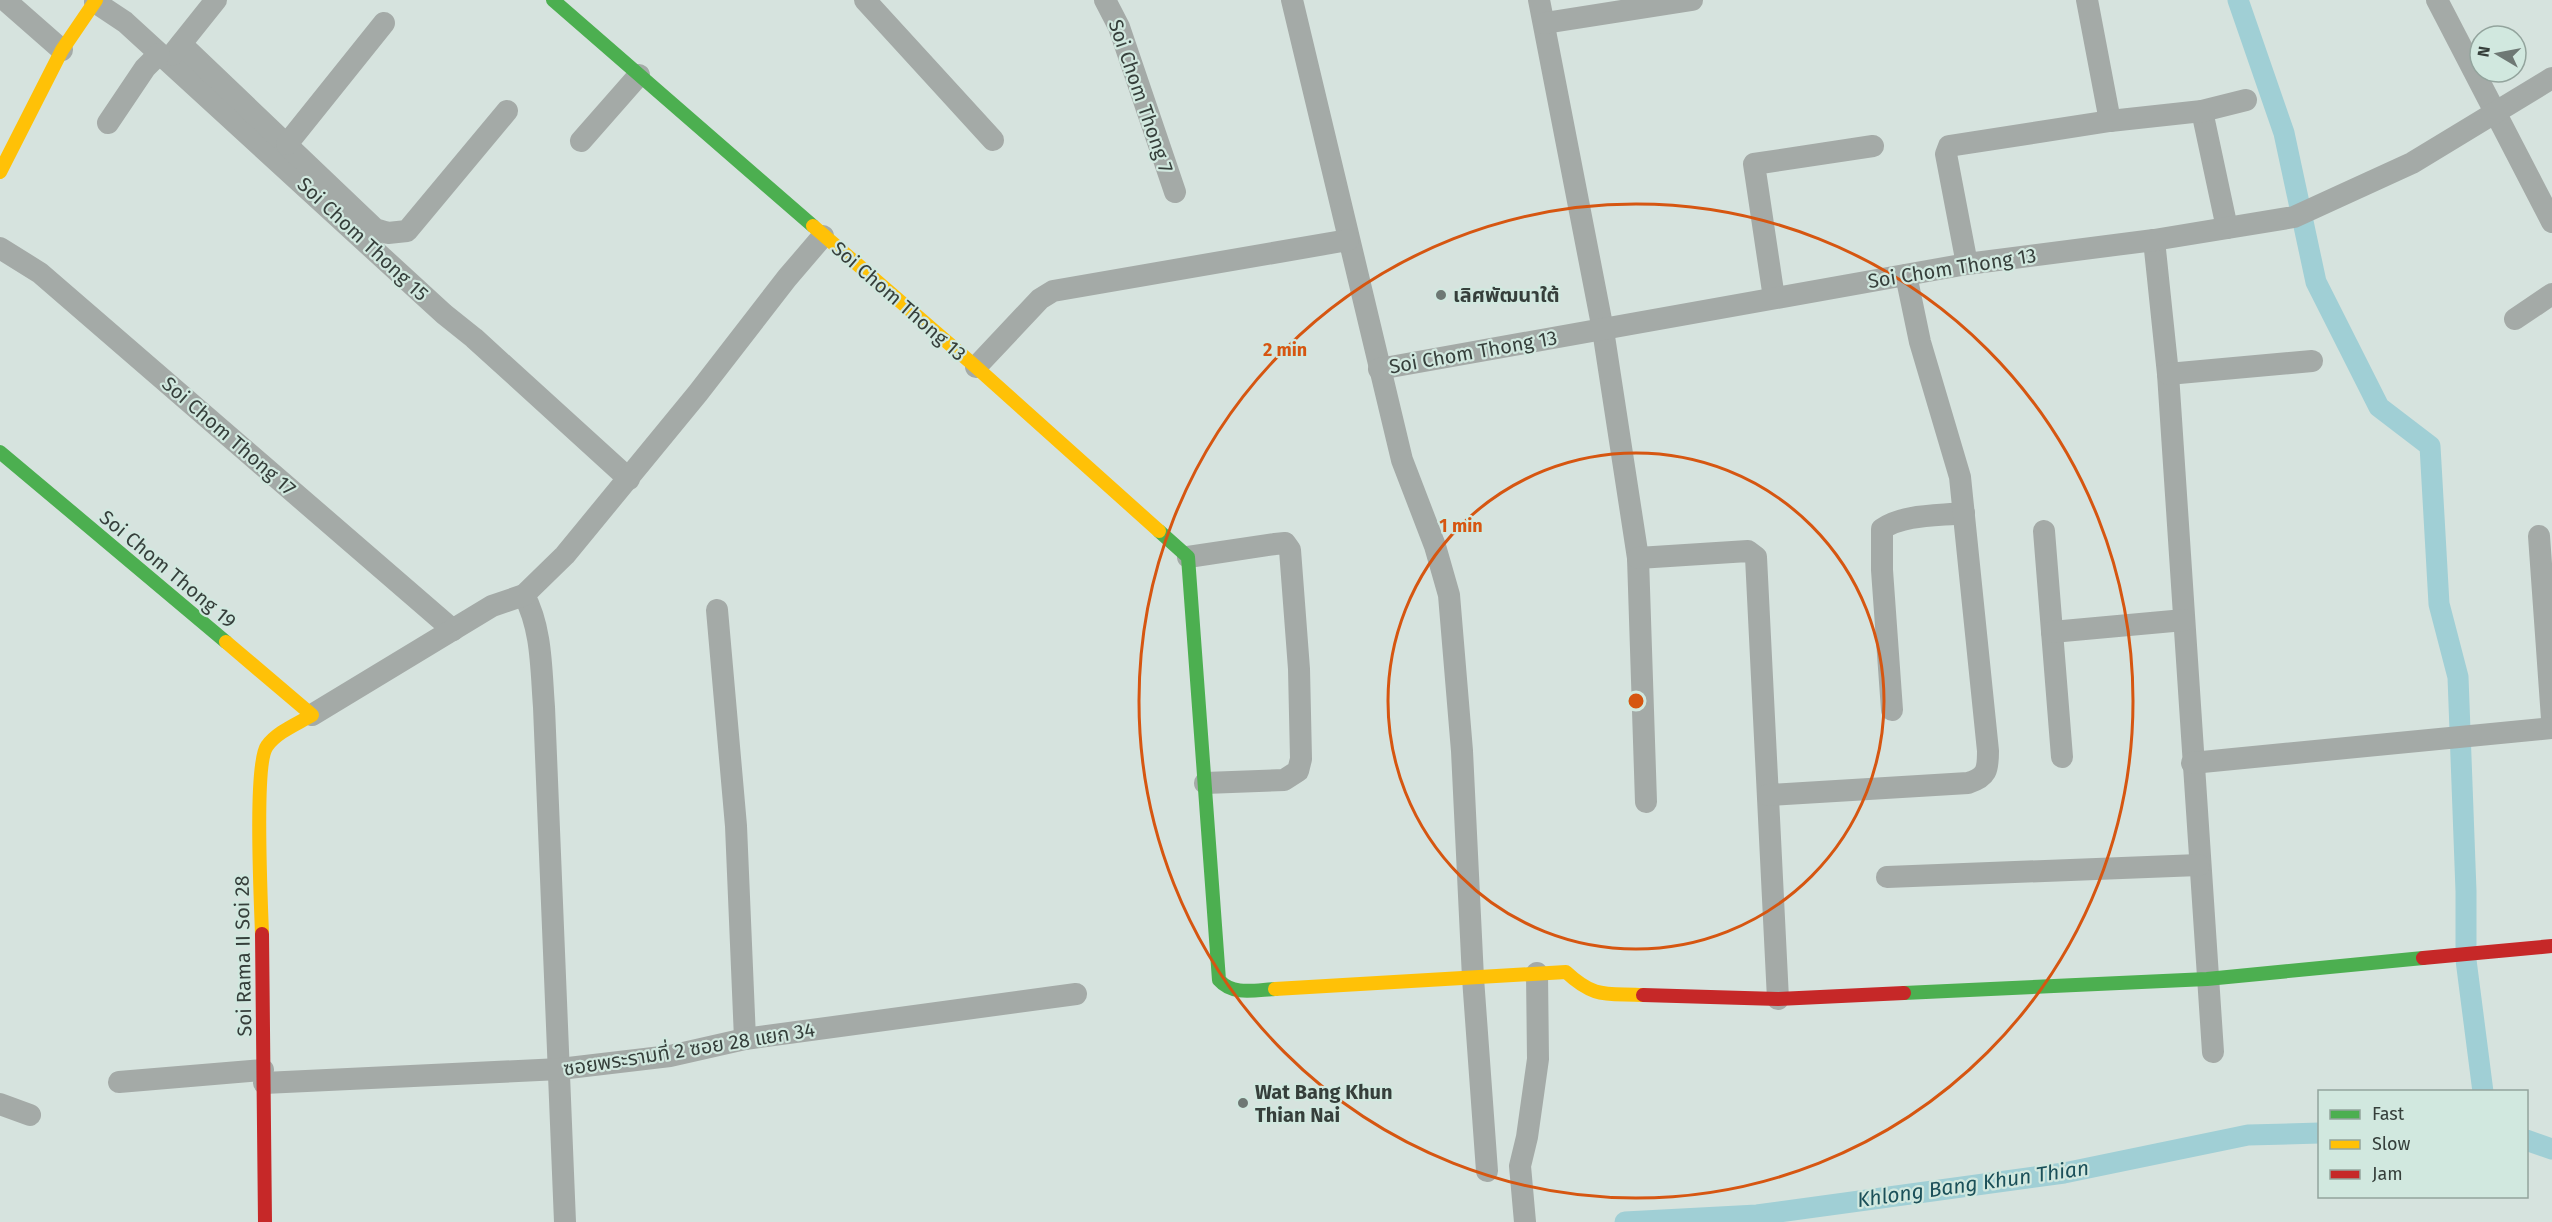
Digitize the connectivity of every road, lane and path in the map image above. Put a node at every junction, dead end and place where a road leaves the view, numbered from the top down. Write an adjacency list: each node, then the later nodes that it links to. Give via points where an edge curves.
1 (5, 0): 14 (street)
2 (216, 0): 15 (street)
3 (553, 0): 16 (street, Soi Chom Thong 13)
4 (865, 0): 24 (street)
5 (1105, 0): 29 (street, Soi Chom Thong 7, via 1119,27)
6 (1292, 0): 33 (street)
7 (1539, 0): 13 (street)
8 (1692, 0): 13 (street)
9 (2087, 0): 22 (street)
10 (2437, 0): 21 (street)
11 (96, 1): 14 (street); 15 (street, Soi Chom Thong 15)
12 (384, 23): 26 (street)
13 (1545, 23): 41 (street)
14 (62, 50): 28 (street)
15 (169, 53): 23 (street, via 146,68); 26 (street); 47 (street, Soi Chom Thong 15, via 444,314)
16 (639, 75): 25 (street); 32 (street, Soi Chom Thong 13)
17 (2552, 78): 21 (street, Soi Chom Thong 13)
18 (2246, 100): 20 (street)
19 (507, 111): 26 (street, via 407,231 398,234 375,229)
20 (2202, 111): 22 (street); 31 (street)
21 (2497, 114): 30 (street); 31 (street, Soi Chom Thong 13, via 2412,163 2294,217)
22 (2110, 121): 36 (street, via 1954,144 1947,149)
23 (108, 123)
24 (993, 140)
25 (581, 141)
26 (286, 144)
27 (1873, 146): 39 (street, via 1754,164)
28 (0, 172)
29 (1174, 192)
30 (2552, 222)
31 (2227, 228): 34 (street, Soi Chom Thong 13)
32 (823, 236): 43 (street, Soi Chom Thong 13); 47 (street)
33 (1348, 240): 43 (street, Soi Chom Thong 13, via 1053,291 1040,299); 44 (street, Soi Chom Thong 13)
34 (2154, 240): 36 (street, Soi Chom Thong 13); 45 (street)
35 (0, 248): 56 (street, Soi Chom Thong 17, via 40,273)
36 (1968, 264): 37 (street, Soi Chom Thong 13)
37 (1905, 275): 39 (street, Soi Chom Thong 13); 48 (street, via 1920,342 1960,477)
38 (2552, 294): 40 (street)
39 (1774, 298): 41 (street, Soi Chom Thong 13)
40 (2515, 319)
41 (1604, 330): 44 (street, Soi Chom Thong 13); 52 (street)
42 (2312, 361): 45 (street)
43 (976, 367): 51 (street)
44 (1379, 369): 71 (street, via 1402,460 1435,546 1449,596)
45 (2168, 374): 55 (street)
46 (0, 452): 59 (street, Soi Chom Thong 19)
47 (629, 479): 53 (street, via 565,555)
48 (1964, 513): 58 (street, via 1909,519 1882,529); 65 (street, via 1988,751 1986,773 1968,783)
49 (2044, 531): 57 (street)
50 (2539, 536): 60 (street)
51 (1188, 557): 64 (street); 64 (street, via 1288,545 1299,669 1298,771 1284,780)
52 (1638, 558): 65 (street, via 1748,551 1756,558); 66 (street)
53 (524, 595): 56 (street, via 492,606); 77 (street, via 537,628 544,707)
54 (717, 610): 75 (street, via 736,826)
55 (2184, 620): 57 (street); 63 (street)
56 (453, 630): 59 (street)
57 (2052, 632): 62 (street)
58 (1892, 710)
59 (312, 715): 78 (street, Soi Rama II Soi 28, via 275,737 265,748 262,761)
60 (2552, 719)
61 (2552, 728): 63 (street)
62 (2062, 757)
63 (2192, 763): 67 (street)
64 (1205, 783): 71 (street, via 1219,980 1225,987 1236,991)
65 (1768, 795): 74 (street)
66 (1646, 802)
67 (2199, 865): 68 (street); 72 (street)
68 (1887, 877)
69 (2552, 946): 72 (street)
70 (1537, 973): 71 (street); 74 (street, via 1569,973 1595,993); 85 (street, via 1538,1059 1521,1166)
71 (1473, 978): 82 (street)
72 (2207, 979): 74 (street); 76 (street)
73 (1076, 994): 75 (street, ซอยพระรามที่ 2 ซอย 28 แยก 34)
74 (1778, 999)
75 (745, 1039): 77 (street, ซอยพระรามที่ 2 ซอย 28 แยก 34, via 670,1056)
76 (2213, 1052)
77 (560, 1069): 78 (street, ซอยพระรามที่ 2 ซอย 28 แยก 34); 84 (street)
78 (264, 1076): 79 (street, ซอยพระรามที่ 2 ซอย 28 แยก 34); 83 (street, Soi Rama II Soi 28)
79 (119, 1082)
80 (0, 1104): 81 (street)
81 (30, 1115)
82 (1486, 1171)
83 (265, 1222)
84 (565, 1222)
85 (1525, 1222)

